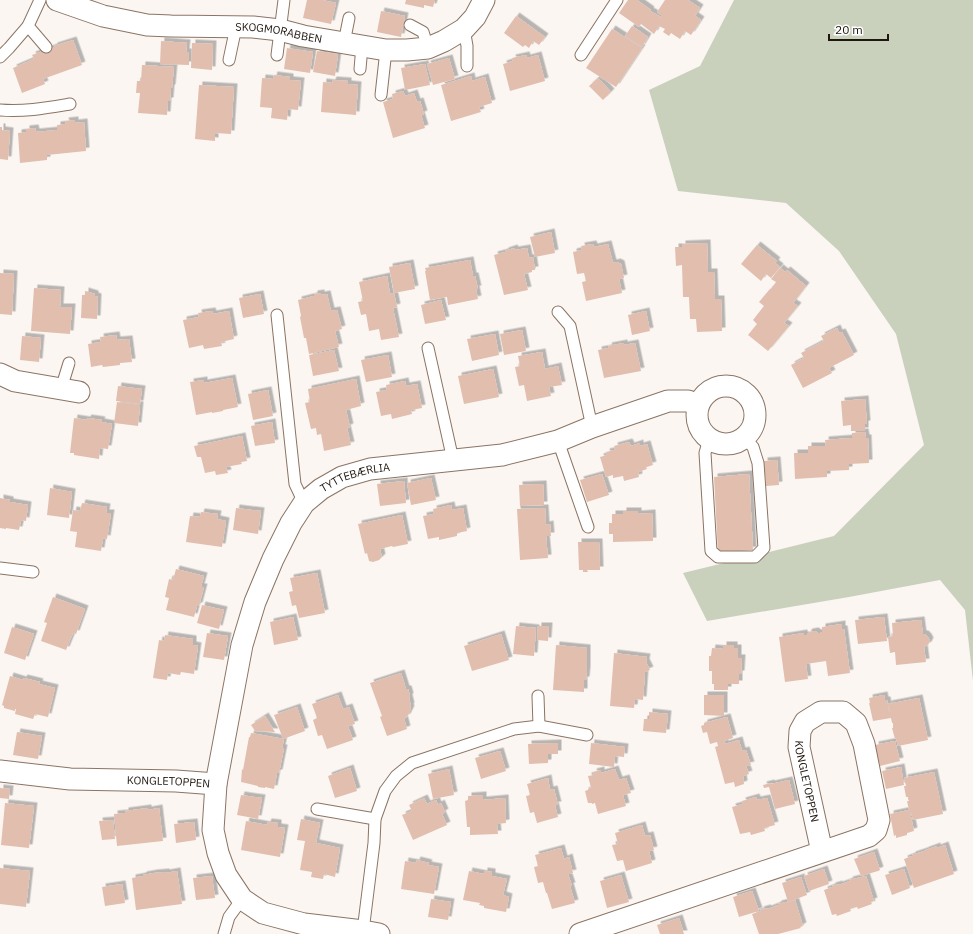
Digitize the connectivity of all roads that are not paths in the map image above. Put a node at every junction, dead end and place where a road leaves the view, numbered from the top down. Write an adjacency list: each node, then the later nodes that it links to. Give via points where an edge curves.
1 (40, 0): 9 (lane)
2 (57, 0): 6 (street, SKOGMORABBEN)
3 (284, 0): 12 (lane)
4 (484, 0): 11 (street, SKOGMORABBEN, via 475,17)
5 (617, 0): 18 (lane)
6 (77, 4): 10 (street, SKOGMORABBEN, via 103,16 147,25)
7 (349, 18): 13 (lane)
8 (410, 25): 15 (lane, via 423,32)
9 (28, 26): 14 (lane); 19 (lane)
10 (236, 27): 12 (street, SKOGMORABBEN); 20 (lane)
11 (464, 28): 15 (street, SKOGMORABBEN); 21 (lane)
12 (280, 30): 13 (street, SKOGMORABBEN); 17 (lane)
13 (353, 45): 16 (street, SKOGMORABBEN); 22 (lane)
14 (46, 47)
15 (428, 48): 16 (street, SKOGMORABBEN)
16 (386, 50): 23 (lane)
17 (277, 55)
18 (581, 55)
19 (0, 57)
20 (229, 60)
21 (467, 66)
22 (360, 69)
23 (381, 95)
24 (70, 104): 25 (lane, via 32,110)
25 (0, 110)
26 (558, 312): 33 (lane, via 570,326)
27 (277, 315): 38 (lane, via 296,484)
28 (428, 348): 37 (lane)
29 (69, 363): 31 (lane)
30 (0, 374): 31 (street, via 15,381)
31 (70, 390)
32 (698, 405): 33 (street, TYTTEBÆRLIA, via 688,401 668,401); 34 (street, via 705,393 717,386 731,385 743,390 752,400 756,414 753,427); 35 (street, via 697,418 700,430)
33 (592, 427): 36 (street, TYTTEBÆRLIA)
34 (745, 438): 35 (street, via 721,444); 35 (lane, via 753,448 758,463 764,548 755,557 718,557 711,551 705,454)
35 (709, 439)
36 (558, 441): 37 (street, TYTTEBÆRLIA, via 502,455); 39 (lane)
37 (453, 460): 38 (street, TYTTEBÆRLIA, via 370,469 342,477)
38 (304, 503): 46 (street, TYTTEBÆRLIA, via 273,559 255,602 242,645)
39 (588, 527)
40 (0, 568): 41 (lane)
41 (33, 572)
42 (538, 696): 43 (lane)
43 (539, 726): 44 (lane); 48 (lane, via 514,730 412,763 396,776 385,790)
44 (587, 736)
45 (0, 771): 46 (street, KONGLETOPPEN, via 70,779)
46 (216, 784): 50 (street, KONGLETOPPEN, via 213,830 218,853 226,875)
47 (317, 809): 48 (lane)
48 (375, 819): 51 (lane)
49 (822, 852): 49 (street, KONGLETOPPEN, via 869,836 876,830 879,820 864,744 856,722 843,712 820,712 805,722 800,731 800,746); 53 (street, KONGLETOPPEN)
50 (242, 899): 51 (street, KONGLETOPPEN, via 263,913 304,924); 52 (lane, via 229,917)
51 (371, 932)
52 (224, 934)
53 (580, 934)

